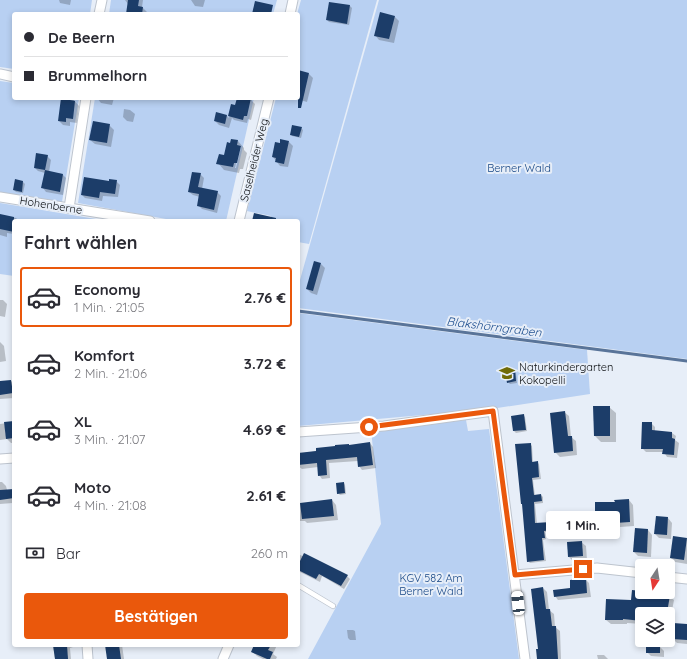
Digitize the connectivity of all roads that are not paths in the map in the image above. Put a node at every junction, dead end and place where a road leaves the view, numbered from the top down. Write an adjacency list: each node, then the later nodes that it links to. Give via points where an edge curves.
1 (102, 0): 3 (street)
2 (293, 0): 4 (street)
3 (100, 12)
4 (290, 12)
5 (0, 74): 6 (street)
6 (12, 77)
7 (86, 100): 10 (street)
8 (269, 100): 12 (street, Saselheider Weg)
9 (0, 197): 10 (street, Hohenberne)
10 (69, 208): 11 (street, Hohenberne)
11 (138, 219)
12 (239, 219)
13 (300, 432): 17 (street, via 384,426 493,411)
14 (12, 458): 15 (street)
15 (0, 459)
16 (635, 572): 17 (street, via 597,568)
17 (515, 575): 26 (street)
18 (675, 578): 19 (street)
19 (687, 579)
20 (300, 586): 21 (lane)
21 (333, 606)
22 (87, 647): 24 (street)
23 (228, 647): 25 (street)
24 (88, 659)
25 (224, 659)
26 (525, 659)

